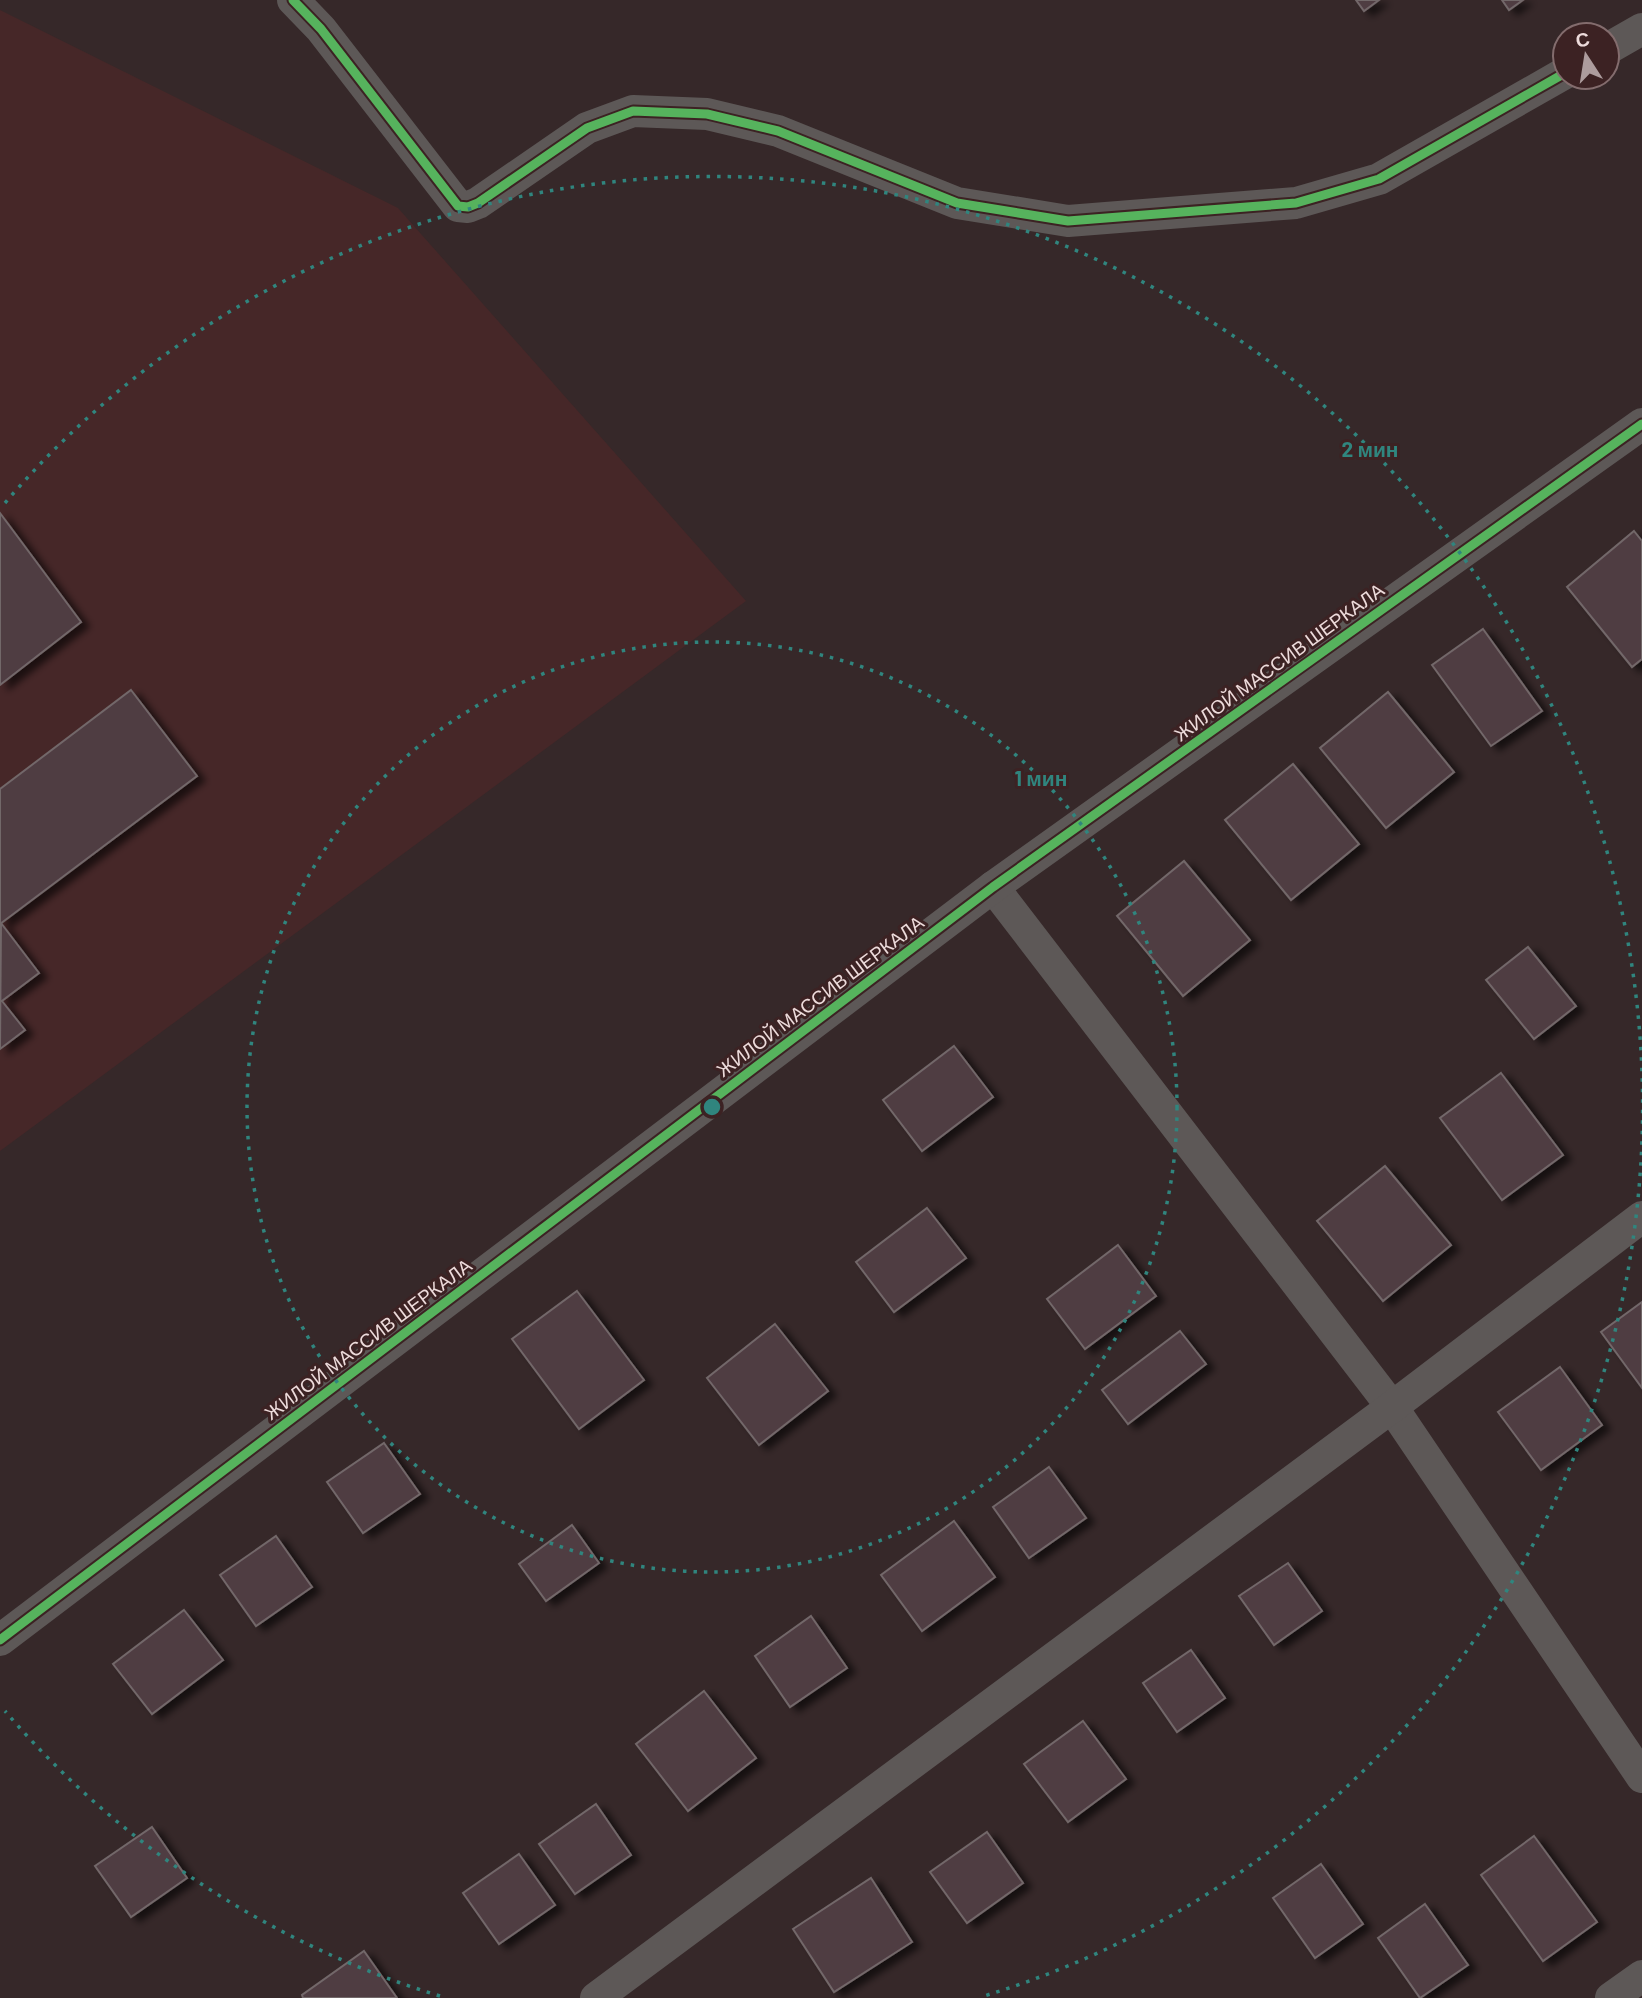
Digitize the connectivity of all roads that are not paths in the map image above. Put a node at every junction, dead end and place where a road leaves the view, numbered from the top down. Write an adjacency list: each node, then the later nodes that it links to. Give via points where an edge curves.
1 (293, 0): 4 (street, via 321,29 458,206 468,207 587,128 633,111 707,114 778,131 957,203 1068,220 1296,203 1379,179)
2 (1642, 29): 3 (street)
3 (1621, 41)
4 (1551, 81)
5 (1642, 424): 6 (street, ЖИЛОЙ МАССИВ ШЕРКАЛА)
6 (993, 887): 8 (street); 9 (street, ЖИЛОЙ МАССИВ ШЕРКАЛА)
7 (1642, 1217): 8 (street)
8 (1391, 1407): 10 (street); 12 (street)
9 (0, 1640)
10 (1642, 1777)
11 (1642, 1976): 13 (street)
12 (596, 1998)
13 (1611, 1998)

